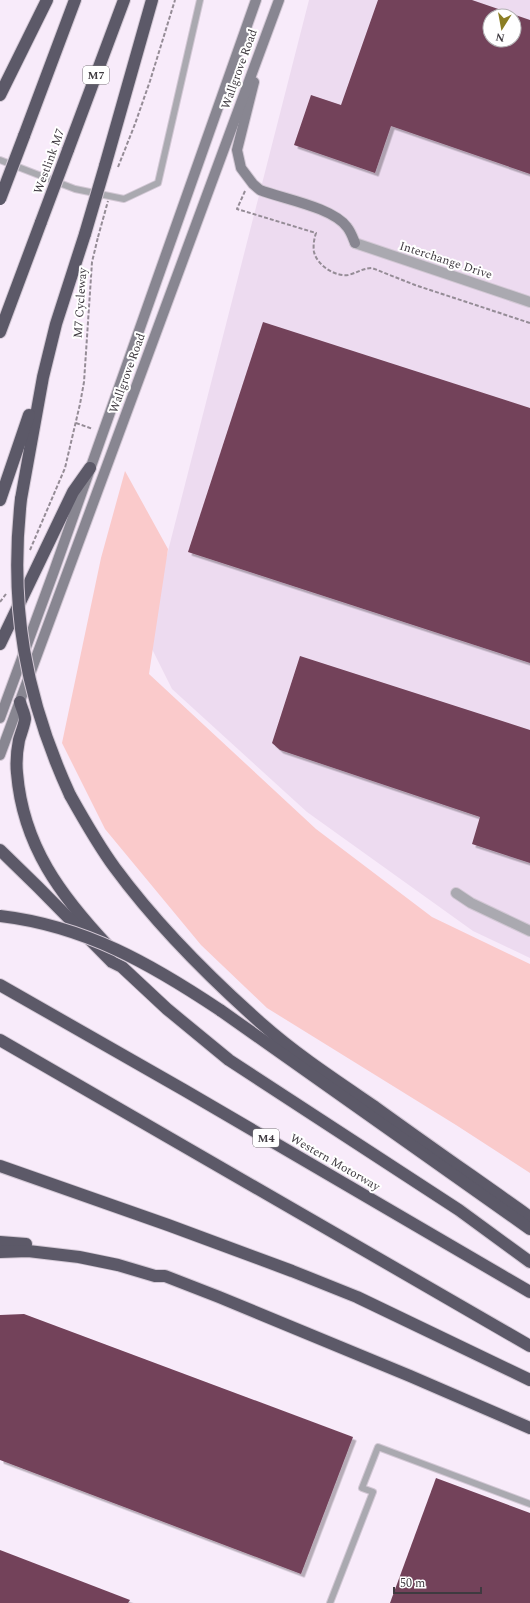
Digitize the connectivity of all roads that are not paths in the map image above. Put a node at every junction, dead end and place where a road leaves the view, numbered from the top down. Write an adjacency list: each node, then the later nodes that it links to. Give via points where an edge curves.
1 (47, 0): 9 (highway)
2 (75, 0): 11 (highway, bridge)
3 (124, 0): 14 (highway, Westlink M7 / M7, bridge)
4 (152, 0): 15 (highway, bridge)
5 (200, 0): 10 (lane, via 158,183 124,199 75,189)
6 (256, 0): 16 (main road, Wallgrove Road)
7 (279, 0): 8 (main road, Wallgrove Road)
8 (270, 24): 12 (main road, via 237,150 241,168 260,190 329,213 339,219 347,227); 19 (main road, Wallgrove Road)
9 (0, 96)
10 (0, 160)
11 (0, 199)
12 (355, 243): 13 (street, Interchange Drive)
13 (530, 302)
14 (0, 332)
15 (43, 376): 17 (highway); 32 (highway, bridge, via 21,499 17,544 20,630 27,673 38,715 70,795 91,833 149,911 237,1002 318,1067)
16 (90, 468): 18 (highway, via 73,492); 20 (main road, Wallgrove Road)
17 (0, 500)
18 (0, 644)
19 (20, 702): 21 (main road, Wallgrove Road); 26 (highway, via 25,718 19,741 16,772 29,834 56,884 87,924 120,959)
20 (0, 718)
21 (0, 755)
22 (0, 850): 26 (highway, via 112,962)
23 (456, 893): 25 (street)
24 (0, 916): 33 (highway, bridge, via 53,926 98,940 162,972 220,1010)
25 (530, 931)
26 (122, 967): 36 (highway, via 167,1009 229,1060 459,1210)
27 (0, 985): 38 (highway, Western Motorway / M4)
28 (0, 1040): 39 (highway)
29 (0, 1166): 30 (highway)
30 (12, 1170): 31 (highway); 40 (highway, via 215,1242 357,1297)
31 (0, 1174)
32 (530, 1217)
33 (530, 1229)
34 (0, 1242): 37 (highway, via 94,1253 158,1270)
35 (0, 1252): 37 (highway, via 28,1251 79,1257 155,1276)
36 (530, 1262)
37 (165, 1276): 41 (highway)
38 (530, 1292)
39 (530, 1346)
40 (530, 1380)
41 (530, 1428)
42 (530, 1504): 43 (lane, via 378,1447 362,1488 373,1492)
43 (330, 1603)

